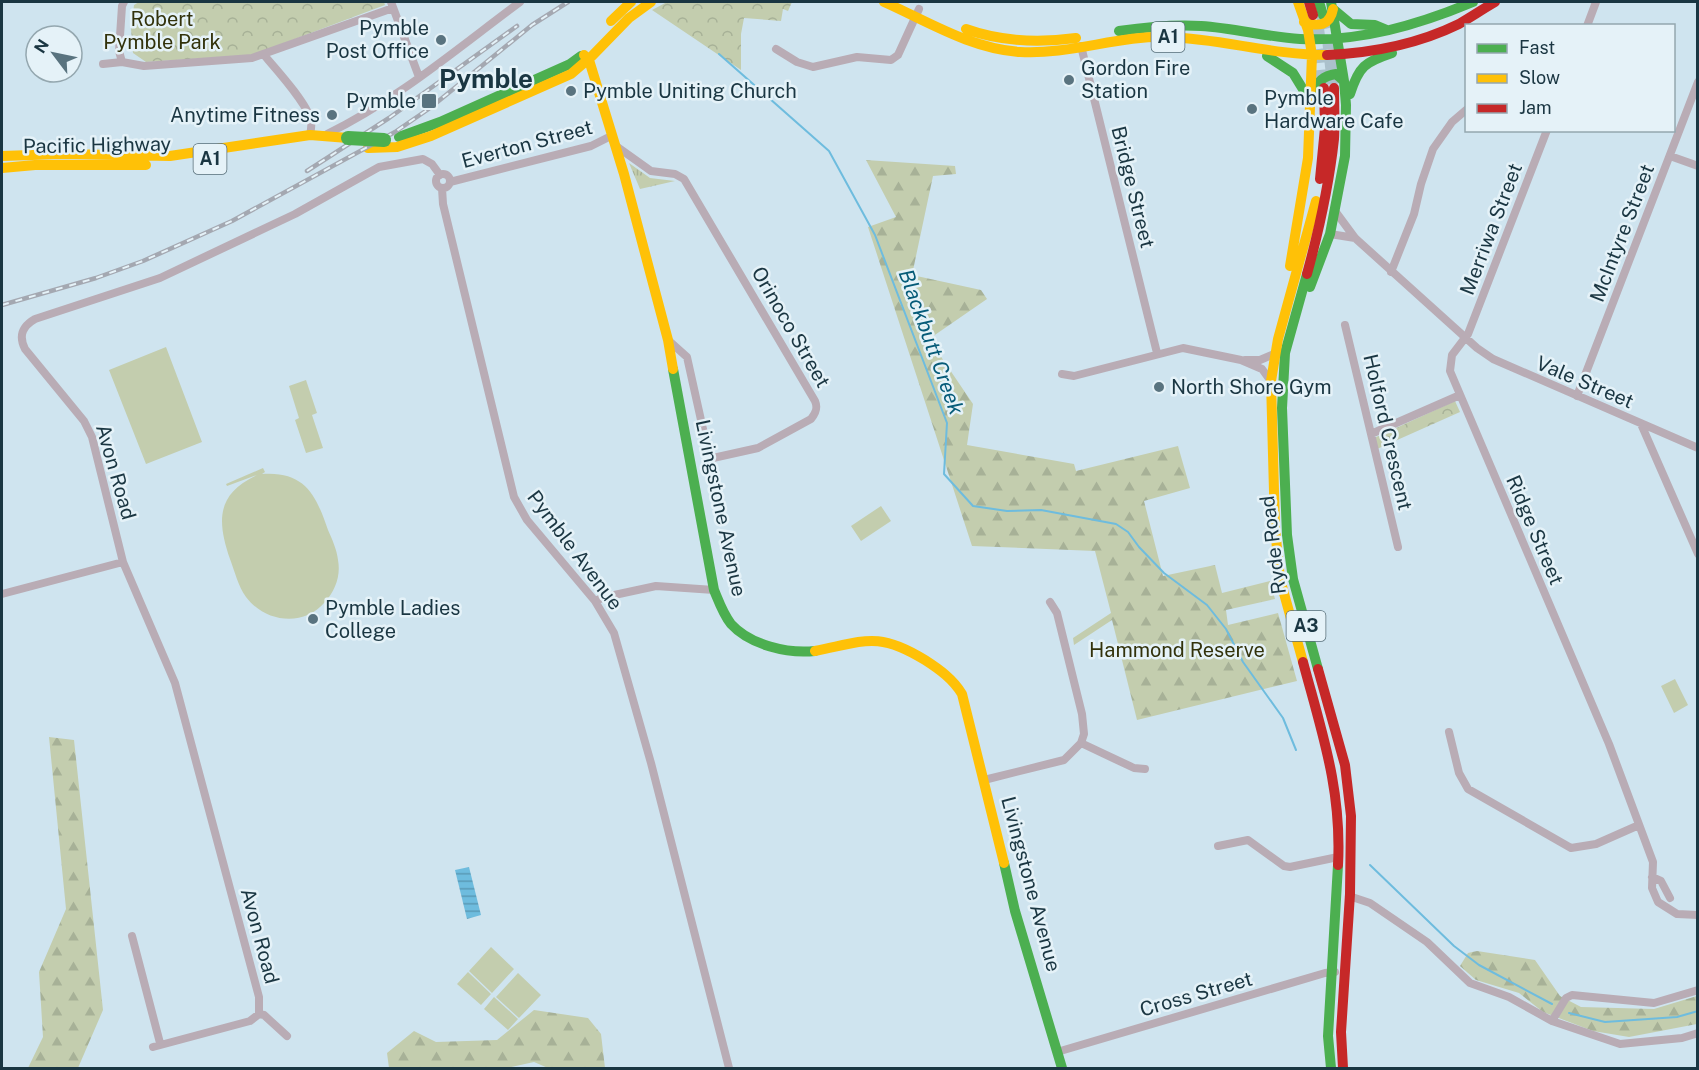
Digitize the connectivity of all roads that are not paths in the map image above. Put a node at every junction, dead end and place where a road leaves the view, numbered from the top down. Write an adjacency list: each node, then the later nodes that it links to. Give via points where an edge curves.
1 (124, 2): 28 (street, via 119,51)
2 (520, 2): 30 (street)
3 (631, 2): 27 (main road, Pacific Highway / A1, via 618,13)
4 (651, 2): 27 (main road, Pacific Highway / A1, via 622,22)
5 (884, 2): 13 (main road, A1)
6 (903, 2): 13 (main road, A1)
7 (1473, 2): 15 (main road, A1)
8 (1495, 2): 20 (main road, A1, via 1456,24)
9 (1596, 2): 14 (street)
10 (1302, 3): 12 (main road); 16 (main road, via 1294,23)
11 (392, 5): 25 (street); 30 (street)
12 (1321, 11): 15 (main road, via 1351,24 1375,25); 17 (main road); 18 (main road)
13 (917, 12): 19 (main road, A1, via 1002,40); 21 (main road, A1, via 965,38 999,49 1042,51); 22 (street, via 898,55 891,60 856,57 813,68)
14 (1588, 24)
15 (1390, 31): 18 (main road, A1)
16 (1277, 36): 17 (main road, A1); 19 (main road, A1, via 1168,24)
17 (1310, 39): 18 (main road, A1); 26 (main road)
18 (1338, 39): 24 (main road)
19 (1065, 40): 21 (street)
20 (1402, 44): 24 (main road, A1); 34 (main road, via 1395,52 1357,70)
21 (1082, 46): 23 (main road, A1, via 1168,37); 56 (street, Bridge Street)
22 (776, 49)
23 (1253, 49): 26 (main road, A1); 33 (main road, via 1282,63 1301,82)
24 (1339, 54): 26 (main road, A1); 32 (main road)
25 (264, 55): 28 (street, via 144,66); 38 (street, via 309,114)
26 (1312, 55): 33 (main road)
27 (586, 57): 39 (main road, Livingstone Avenue); 40 (main road, Pacific Highway / A1, bridge, via 408,135); 40 (main road, Pacific Highway / A1, via 571,74 431,136 397,147 368,148)
28 (122, 62): 29 (street)
29 (103, 64)
30 (419, 77): 36 (street)
31 (1698, 82): 42 (street, McIntyre Street)
32 (1334, 86): 33 (main road, via 1336,74 1321,78); 34 (main road); 54 (main road, Ryde Road / A3, via 1315,208); 57 (main road, Ryde Road / A3, via 1334,136 1325,207)
33 (1310, 101): 54 (main road, via 1306,175)
34 (1346, 105): 48 (main road, via 1345,156)
35 (1465, 112): 51 (street, via 1432,149 1414,214)
36 (349, 123): 38 (street); 40 (street)
37 (1546, 132): 53 (street, Merriwa Street)
38 (316, 135): 40 (main road, Pacific Highway / A1); 41 (main road, Pacific Highway / A1, via 170,156)
39 (613, 141): 46 (street, Everton Street); 55 (main road, Livingstone Avenue); 55 (street, Orinoco Street, via 651,171 684,179 815,400 814,415 767,445 713,458 707,447 687,357)
40 (343, 142): 44 (main road, Pacific Highway / A1, via 296,145 175,164)
41 (2, 156)
42 (1670, 156): 43 (street); 62 (street, McIntyre Street)
43 (1698, 166)
44 (2, 168)
45 (440, 175): 46 (street, via 447,176); 47 (street, Pymble Avenue, via 436,181); 68 (street, Avon Road, via 423,159 379,167 209,256 150,281 35,318 24,327 21,340 25,349 84,421 92,437)
46 (450, 182): 47 (street)
47 (442, 188): 71 (street, Pymble Avenue, via 514,497 527,520)
48 (1335, 211): 49 (main road); 50 (street)
49 (1330, 234): 50 (street); 57 (main road)
50 (1355, 238): 51 (street)
51 (1391, 272): 53 (street)
52 (1345, 325): 64 (street, Holford Crescent)
53 (1465, 338): 61 (street, Ridge Street, via 1450,363); 62 (street, Vale Street, via 1492,359)
54 (1278, 339): 57 (main road, Ryde Road / A3)
55 (668, 340): 69 (main road, Livingstone Avenue)
56 (1156, 353): 58 (street, via 1183,348); 59 (street, via 1074,376)
57 (1280, 354): 58 (street); 60 (main road, Ryde Road / A3); 81 (main road, Ryde Road / A3, via 1293,579 1350,790 1352,823)
58 (1241, 360): 60 (street, via 1262,369)
59 (1062, 374)
60 (1271, 381): 79 (main road, Ryde Road / A3, via 1280,579 1332,769)
61 (1460, 395): 64 (street); 77 (street, Ridge Street, via 1609,744)
62 (1576, 396): 63 (street, Vale Street)
63 (1641, 424): 65 (street, Vale Street); 67 (street)
64 (1371, 434): 66 (street, Holford Crescent)
65 (1698, 448)
66 (1398, 547)
67 (1698, 554)
68 (123, 562): 70 (street); 87 (street, Avon Road, via 175,683)
69 (714, 590): 71 (street, via 656,586); 76 (main road, Livingstone Avenue, via 734,628 778,648 797,652 882,641 901,646 945,674 962,694)
70 (2, 594)
71 (595, 601): 92 (street, Pymble Avenue, via 614,633)
72 (1050, 602): 74 (street, via 1057,613 1082,714)
73 (1449, 732): 77 (street, via 1459,772 1468,789 1570,848 1596,844)
74 (1081, 743): 75 (street, via 1134,768); 76 (street, via 1064,760)
75 (1145, 769)
76 (984, 780): 91 (main road, Livingstone Avenue, via 1015,912)
77 (1638, 825): 80 (street, Ridge Street, via 1653,862)
78 (1218, 846): 79 (street, via 1248,840 1279,864 1290,867)
79 (1338, 857): 81 (main road, Ryde Road / A3)
80 (1652, 876): 82 (street, Ridge Street, via 1661,881); 83 (street, Ridge Street, via 1658,902 1677,914)
81 (1343, 896): 85 (main road, Ryde Road / A3); 88 (street, via 1370,903 1427,942 1470,983 1509,997)
82 (1670, 898)
83 (1693, 915)
84 (132, 936): 87 (street, via 156,1045 250,1021)
85 (1338, 972): 91 (street, Cross Street); 94 (main road, Ryde Road / A3, via 1328,1036); 95 (main road, Ryde Road / A3)
86 (1698, 990): 88 (street, via 1654,1003 1572,995)
87 (260, 1014): 90 (street)
88 (1552, 1021): 89 (street, via 1620,1044)
89 (1698, 1033)
90 (287, 1036)
91 (1057, 1052): 93 (main road, Livingstone Avenue)
92 (729, 1068)
93 (1062, 1068)
94 (1331, 1068)
95 (1343, 1068)

